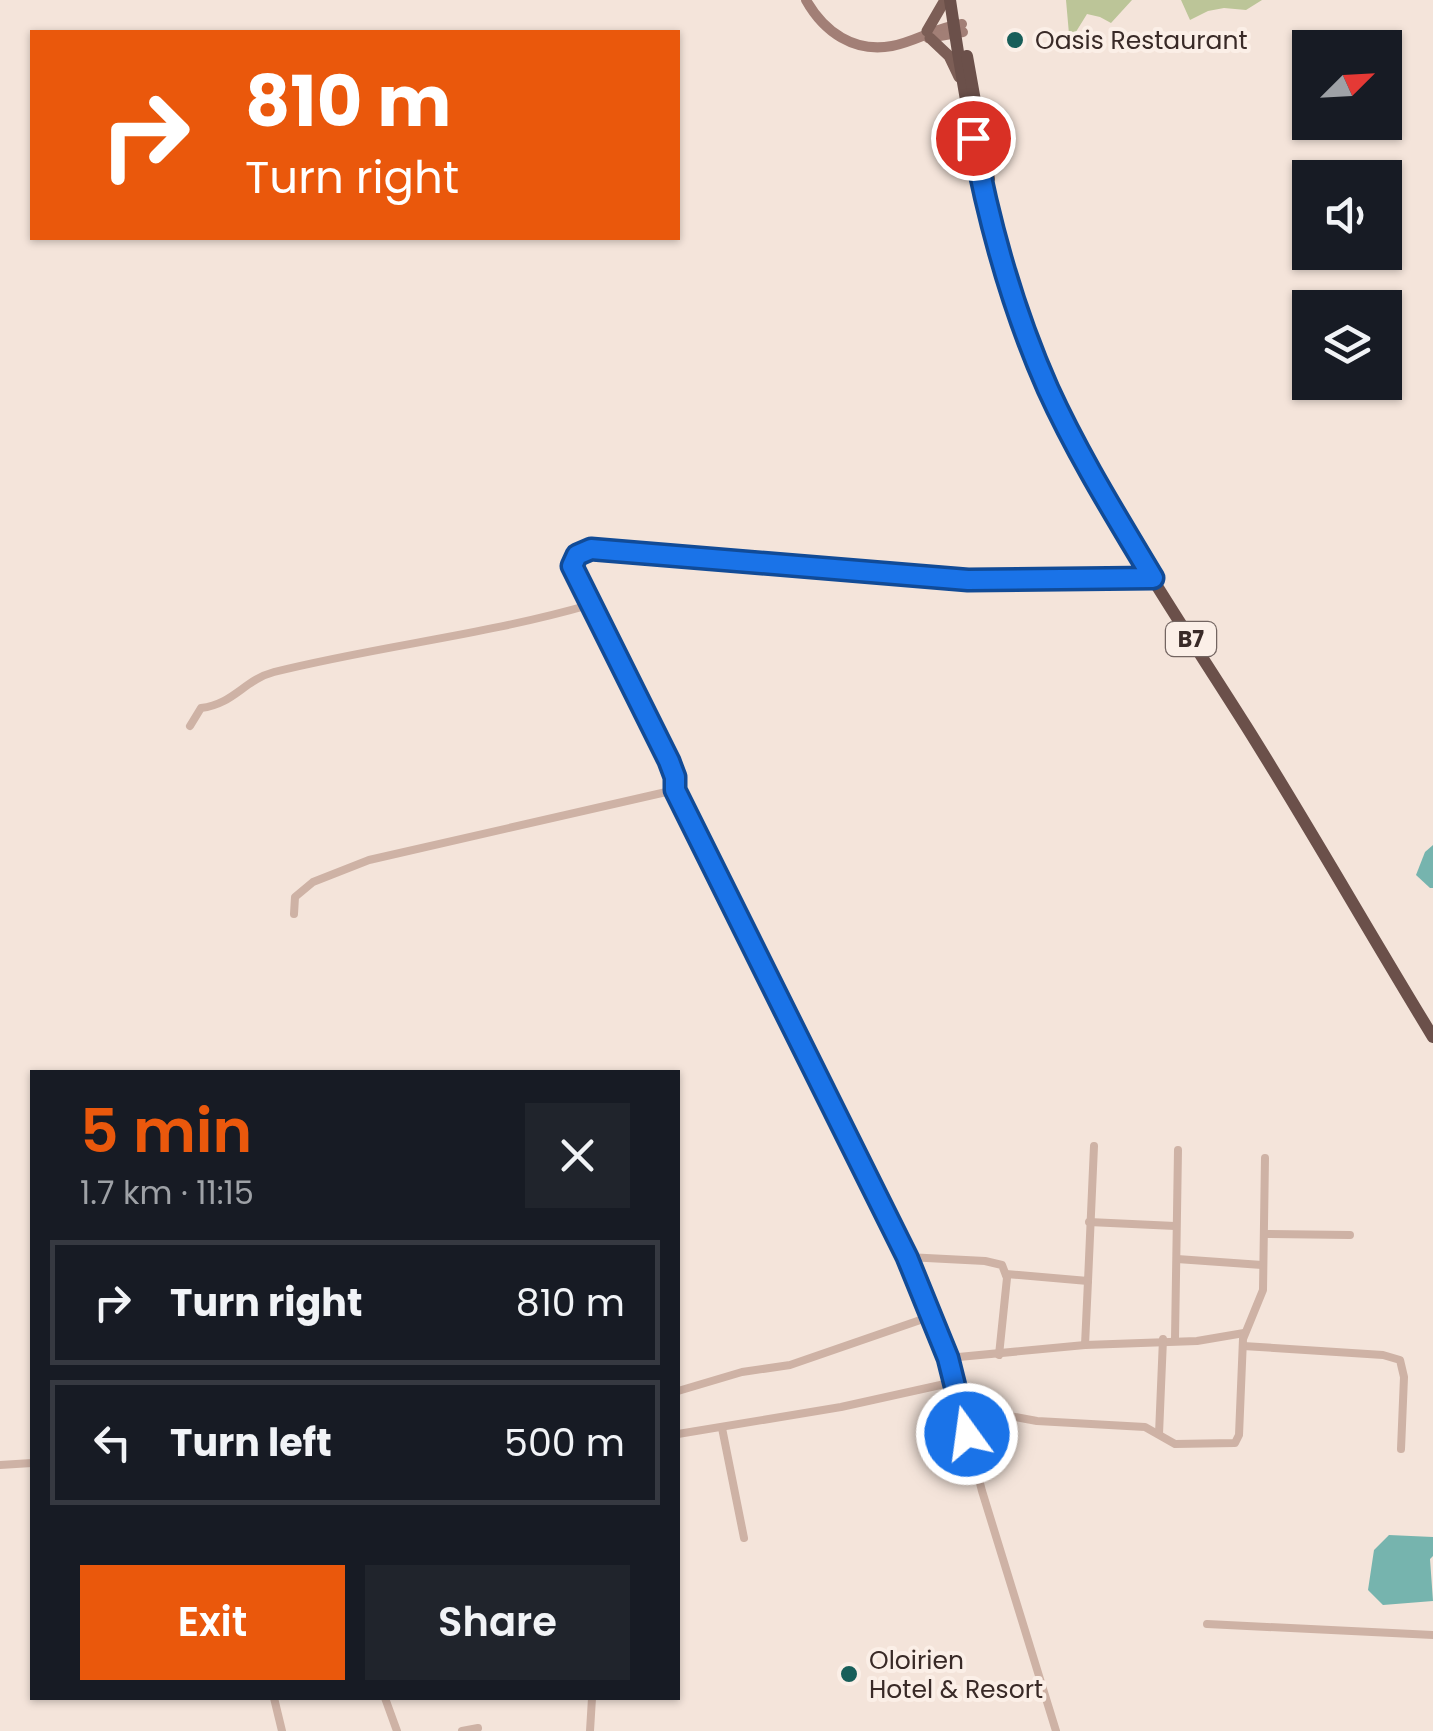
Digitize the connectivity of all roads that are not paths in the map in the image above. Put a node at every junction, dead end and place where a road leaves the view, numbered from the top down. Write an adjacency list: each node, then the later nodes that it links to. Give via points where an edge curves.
1 (806, 0): 5 (main road, via 824,26 859,45 891,46)
2 (948, 0): 4 (highway, B7); 5 (main road)
3 (958, 0): 4 (highway, B7)
4 (959, 29): 5 (main road); 6 (highway, B7); 7 (highway, B7, via 993,198)
5 (925, 35): 6 (main road, via 949,56)
6 (963, 85): 7 (highway, B7)
7 (990, 222): 8 (highway, B7, via 1050,392)
8 (1153, 578): 9 (street, via 968,580 591,549 572,566); 13 (highway, B7)
9 (588, 605): 10 (street, via 256,677 220,706 201,708); 11 (street, via 669,761)
10 (190, 726)
11 (675, 790): 12 (street, via 369,860 313,882 295,897); 21 (street)
12 (294, 914)
13 (1433, 1037)
14 (1094, 1146): 17 (street)
15 (1178, 1150): 18 (street)
16 (1265, 1158): 19 (street)
17 (1089, 1222): 18 (street); 25 (street)
18 (1175, 1226): 22 (street)
19 (1266, 1234): 20 (street); 23 (street)
20 (1350, 1235)
21 (907, 1257): 24 (street, via 986,1260 1002,1265); 26 (street)
22 (1177, 1260): 23 (street); 28 (street)
23 (1262, 1265): 27 (street, via 1261,1297)
24 (1006, 1274): 25 (street); 32 (street)
25 (1088, 1281): 30 (street)
26 (930, 1317): 33 (street); 35 (street, via 790,1365)
27 (1244, 1333): 28 (street); 31 (street)
28 (1175, 1339): 29 (street)
29 (1163, 1340): 30 (street); 39 (street)
30 (1085, 1344): 32 (street)
31 (1243, 1346): 39 (street, via 1237,1441 1175,1444); 40 (street, via 1400,1360)
32 (999, 1355): 33 (street)
33 (948, 1358): 34 (street)
34 (954, 1382): 36 (street); 37 (street)
35 (680, 1390)
36 (961, 1408): 39 (street, via 1145,1427); 54 (street)
37 (722, 1428): 38 (street); 43 (street)
38 (680, 1434)
39 (1158, 1434)
40 (1402, 1449)
41 (30, 1462): 42 (street)
42 (0, 1465)
43 (744, 1538)
44 (1207, 1624): 45 (street)
45 (1433, 1635)
46 (274, 1700): 50 (street)
47 (386, 1700): 51 (street)
48 (592, 1700): 53 (street)
49 (478, 1728): 52 (street)
50 (282, 1731)
51 (397, 1731)
52 (462, 1731)
53 (590, 1731)
54 (1056, 1731)

